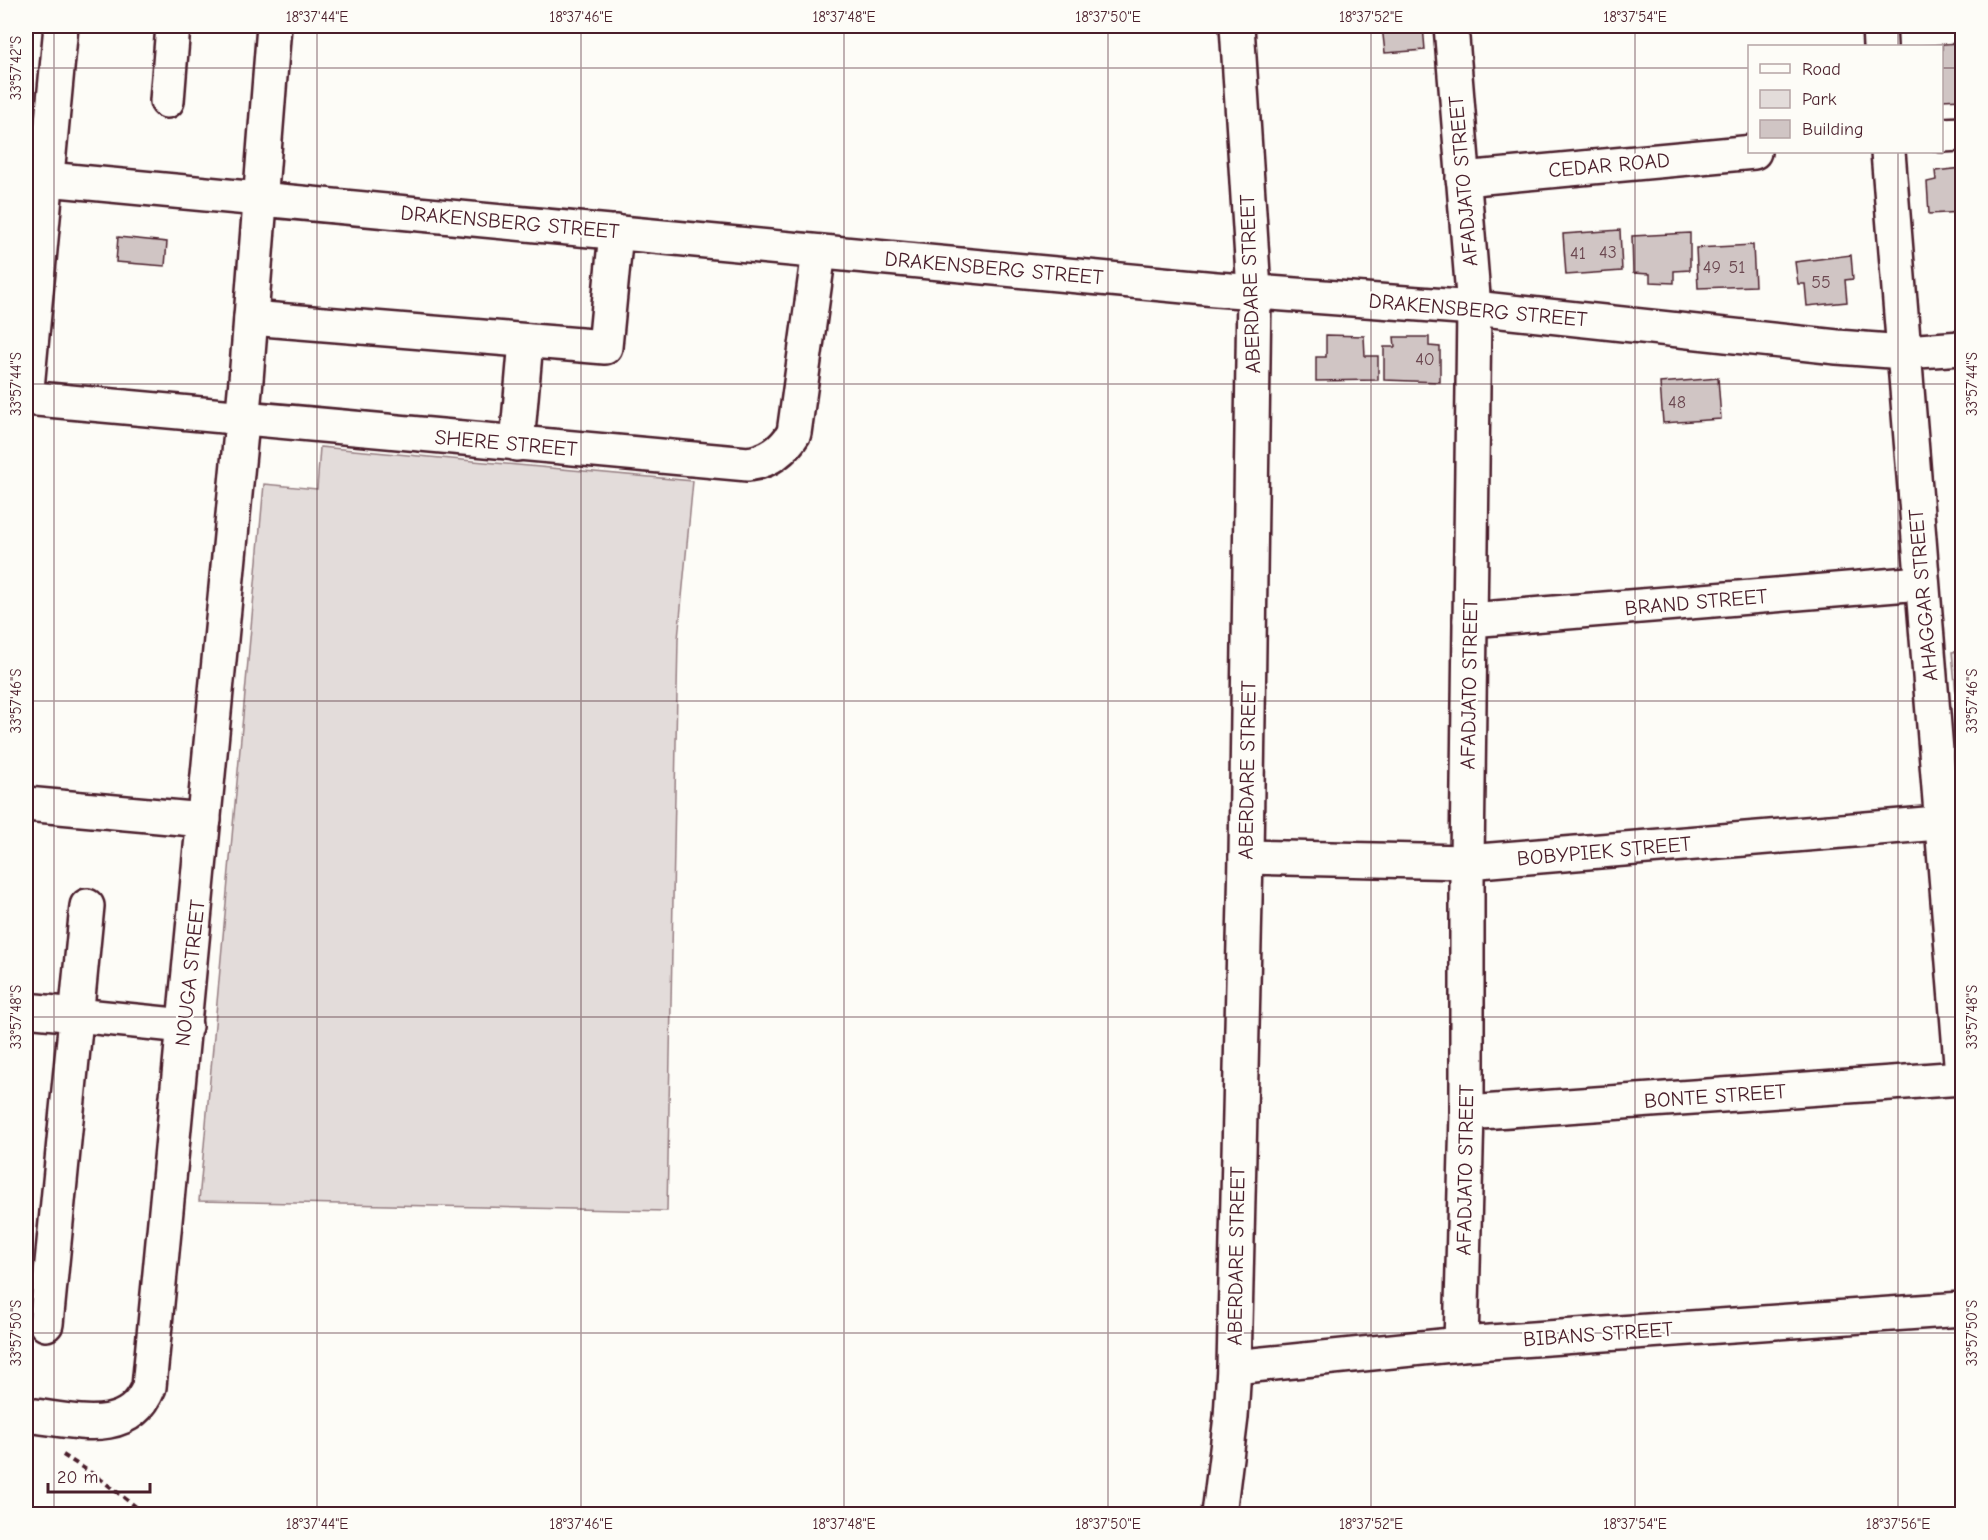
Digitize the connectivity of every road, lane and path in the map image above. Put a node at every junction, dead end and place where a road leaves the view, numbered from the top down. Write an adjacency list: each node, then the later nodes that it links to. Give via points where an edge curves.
1 (60, 26): 13 (street)
2 (173, 26): 8 (street)
3 (274, 26): 15 (street, NOUGA STREET)
4 (1237, 26): 18 (street, ABERDARE STREET)
5 (1450, 26): 14 (street, AFADJATO STREET)
6 (1878, 26): 7 (street)
7 (1880, 45)
8 (167, 101)
9 (1962, 134): 10 (street)
10 (1943, 135)
11 (1748, 153): 14 (street, CEDAR ROAD)
12 (1888, 153): 23 (street, AHAGGAR STREET)
13 (36, 178): 15 (street, DRAKENSBERG STREET); 24 (street)
14 (1463, 179): 19 (street, AFADJATO STREET)
15 (259, 199): 16 (street, DRAKENSBERG STREET); 20 (street, NOUGA STREET)
16 (616, 232): 17 (street, DRAKENSBERG STREET); 21 (street, via 605,347)
17 (819, 252): 18 (street, DRAKENSBERG STREET); 26 (street, SHERE STREET, via 797,422 788,442 771,457 734,464)
18 (1254, 290): 19 (street, DRAKENSBERG STREET); 32 (street, ABERDARE STREET)
19 (1474, 308): 23 (street, DRAKENSBERG STREET); 28 (street, AFADJATO STREET)
20 (251, 318): 21 (street); 25 (street, NOUGA STREET)
21 (526, 341): 26 (street)
22 (1962, 348): 23 (street, DRAKENSBERG STREET)
23 (1904, 352): 27 (street, AHAGGAR STREET)
24 (26, 398): 25 (street, SHERE STREET)
25 (242, 418): 26 (street, SHERE STREET); 30 (street, NOUGA STREET)
26 (517, 444)
27 (1922, 584): 28 (street, BRAND STREET); 31 (street, AHAGGAR STREET)
28 (1470, 620): 33 (street, AFADJATO STREET)
29 (26, 804): 30 (street)
30 (204, 820): 37 (street, NOUGA STREET)
31 (1952, 822): 33 (street, BOBYPIEK STREET); 38 (street, AHAGGAR STREET)
32 (1246, 857): 33 (street, BOBYPIEK STREET); 43 (street, ABERDARE STREET)
33 (1467, 862): 39 (street, AFADJATO STREET)
34 (87, 906): 36 (street)
35 (26, 1010): 36 (street)
36 (74, 1016): 37 (street); 41 (street)
37 (184, 1026): 44 (street, NOUGA STREET, via 147,1394 135,1411 115,1421)
38 (1962, 1077): 39 (street, BONTE STREET)
39 (1467, 1113): 42 (street, AFADJATO STREET)
40 (1962, 1309): 42 (street, BIBANS STREET)
41 (46, 1324)
42 (1461, 1344): 43 (street, BIBANS STREET)
43 (1234, 1367): 47 (street, ABERDARE STREET)
44 (26, 1414)
45 (57, 1452): 46 (path, via 99,1478)
46 (145, 1515)
47 (1219, 1515)

